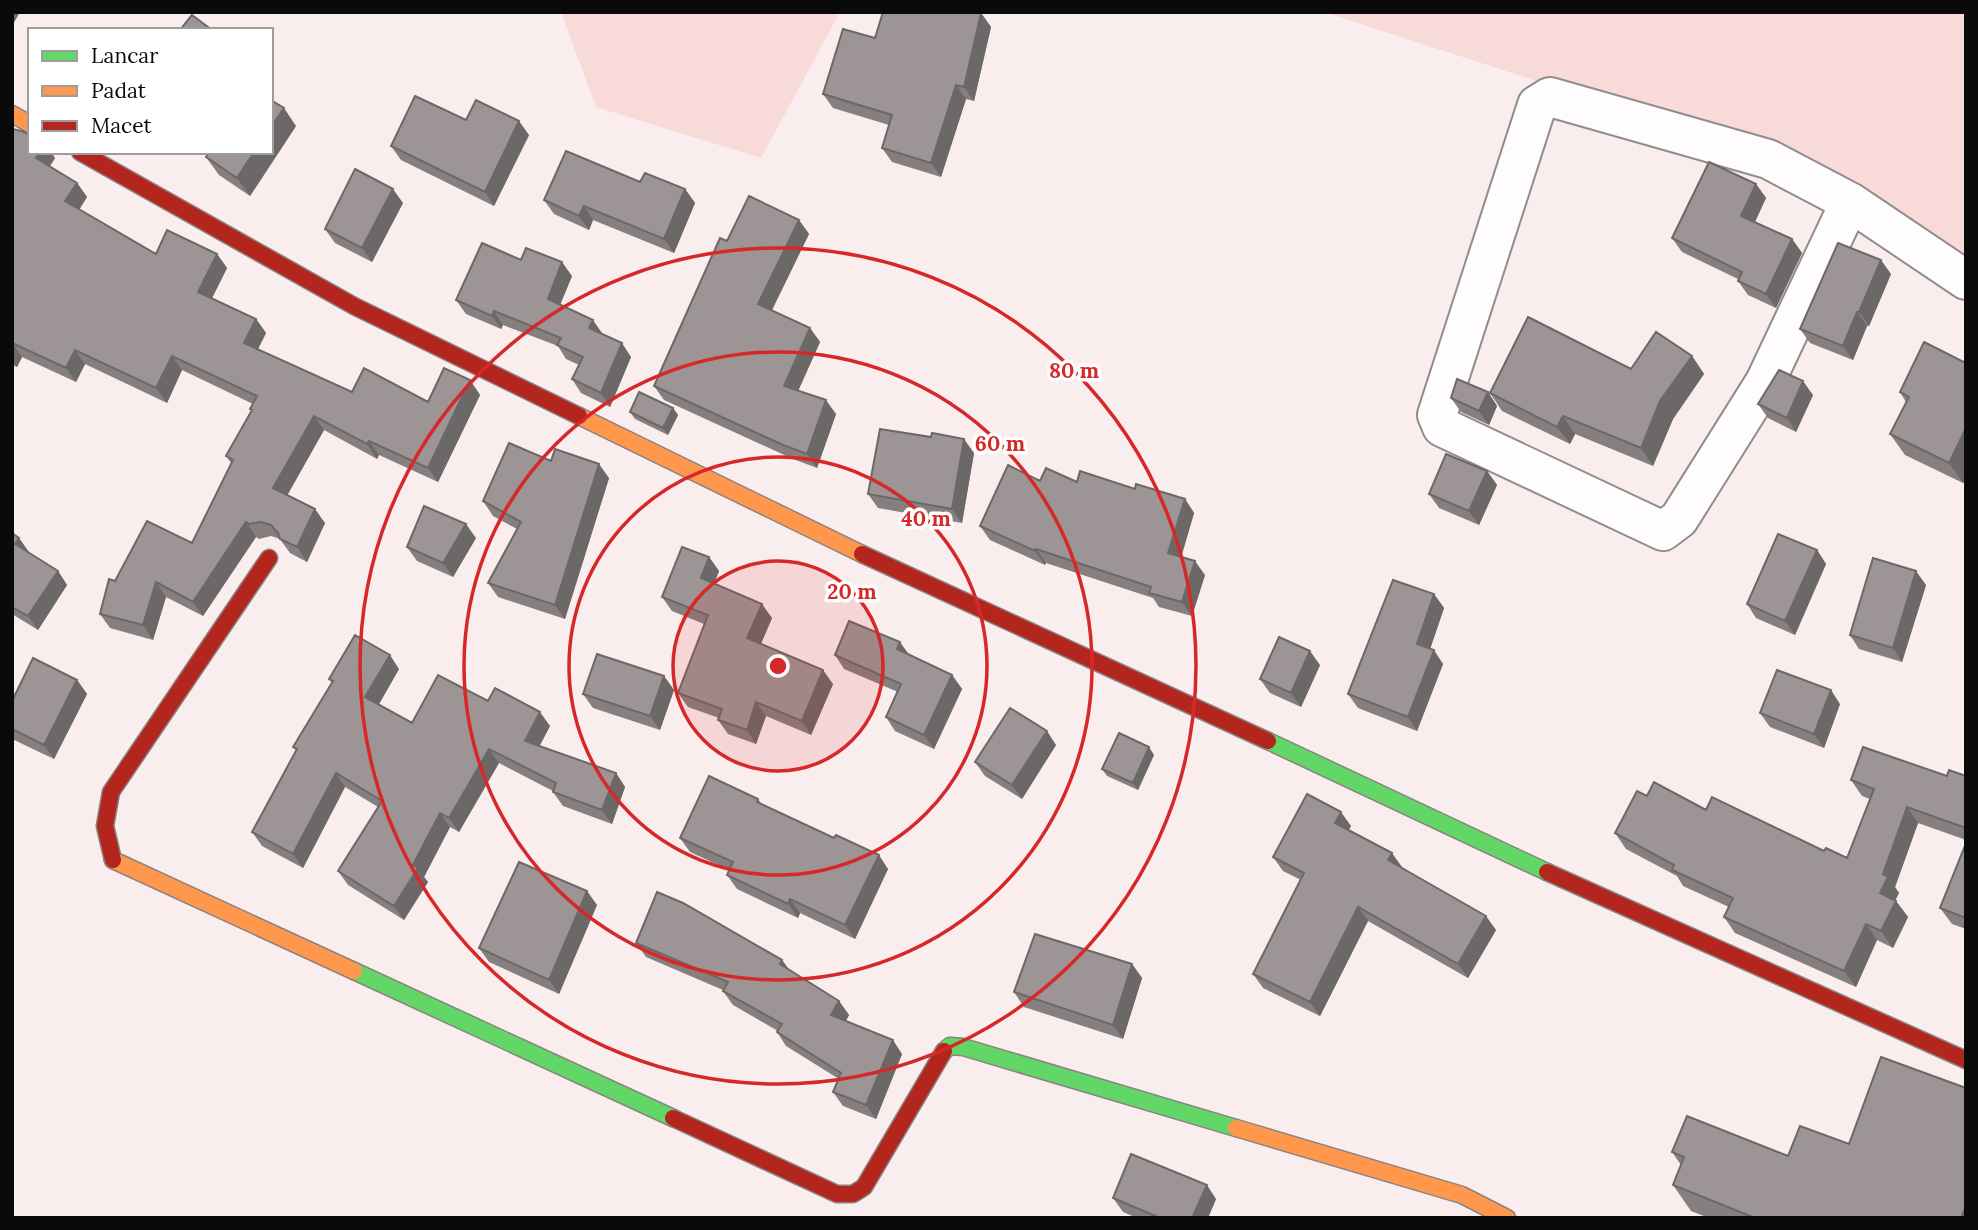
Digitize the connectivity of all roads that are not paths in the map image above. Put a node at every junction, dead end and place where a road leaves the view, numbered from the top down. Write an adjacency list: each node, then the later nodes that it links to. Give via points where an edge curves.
1 (12, 114): 2 (street)
2 (28, 123)
3 (83, 154): 7 (street, via 354,306 862,554 1488,846)
4 (1850, 202): 4 (street, via 1768,159 1549,97 1537,105 1437,415 1442,427 1663,531 1679,519 1765,382); 5 (street)
5 (1966, 280)
6 (269, 558): 8 (street, via 111,792 104,826 112,860 837,1194 853,1194 864,1187 950,1046 1462,1195)
7 (1966, 1060)
8 (1507, 1218)

